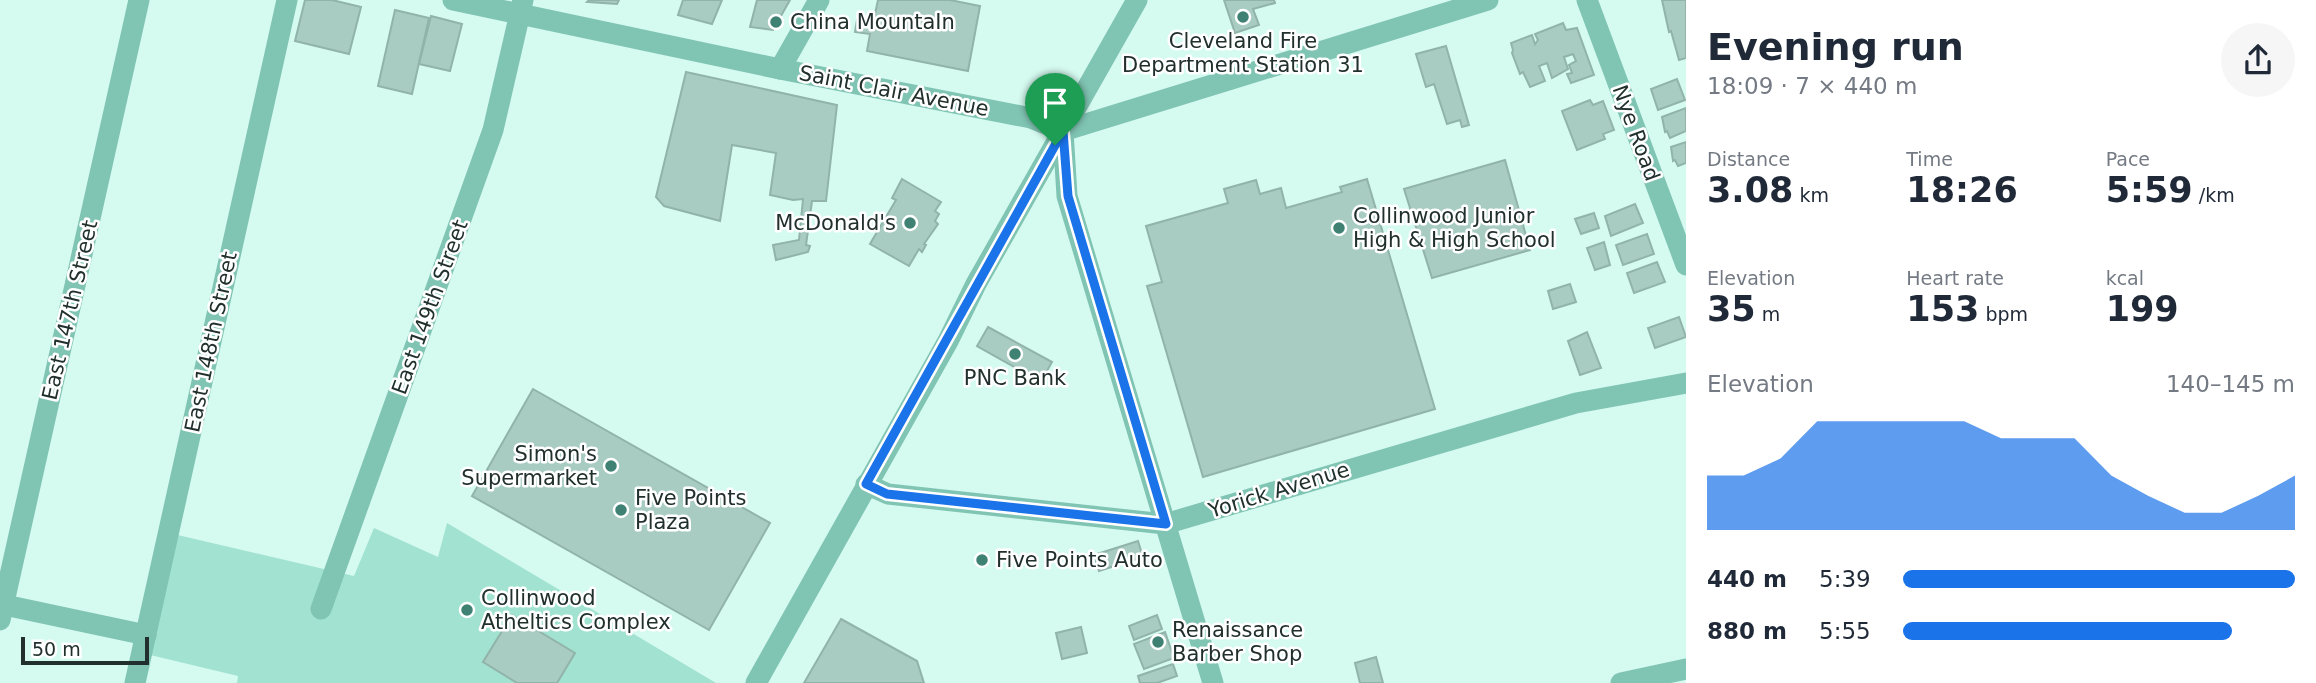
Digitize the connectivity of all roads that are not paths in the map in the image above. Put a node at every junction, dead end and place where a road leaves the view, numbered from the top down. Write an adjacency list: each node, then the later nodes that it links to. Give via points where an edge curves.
1 (139, 0): 16 (street, East 147th Street)
2 (287, 0): 17 (street, East 148th Street)
3 (453, 0): 8 (street, Saint Clair Avenue)
4 (819, 0): 9 (street)
5 (1137, 0): 10 (street)
6 (1488, 0): 10 (street)
7 (1587, 0): 11 (street, Nye Road)
8 (521, 8): 9 (street, Saint Clair Avenue); 15 (street, East 149th Street, via 493,130)
9 (780, 69): 10 (street, Saint Clair Avenue, via 1031,118)
10 (1063, 131): 13 (street); 14 (street, via 1068,196)
11 (1686, 265)
12 (1686, 383): 14 (street, Yorick Avenue, via 1576,403)
13 (866, 484): 14 (street, Yorick Avenue, via 887,494); 20 (street)
14 (1166, 524): 21 (street)
15 (321, 609)
16 (1, 610): 17 (street)
17 (146, 635): 19 (street, East 148th Street)
18 (1686, 670): 22 (street)
19 (135, 683)
20 (756, 683)
21 (1213, 683)
22 (1621, 683)

